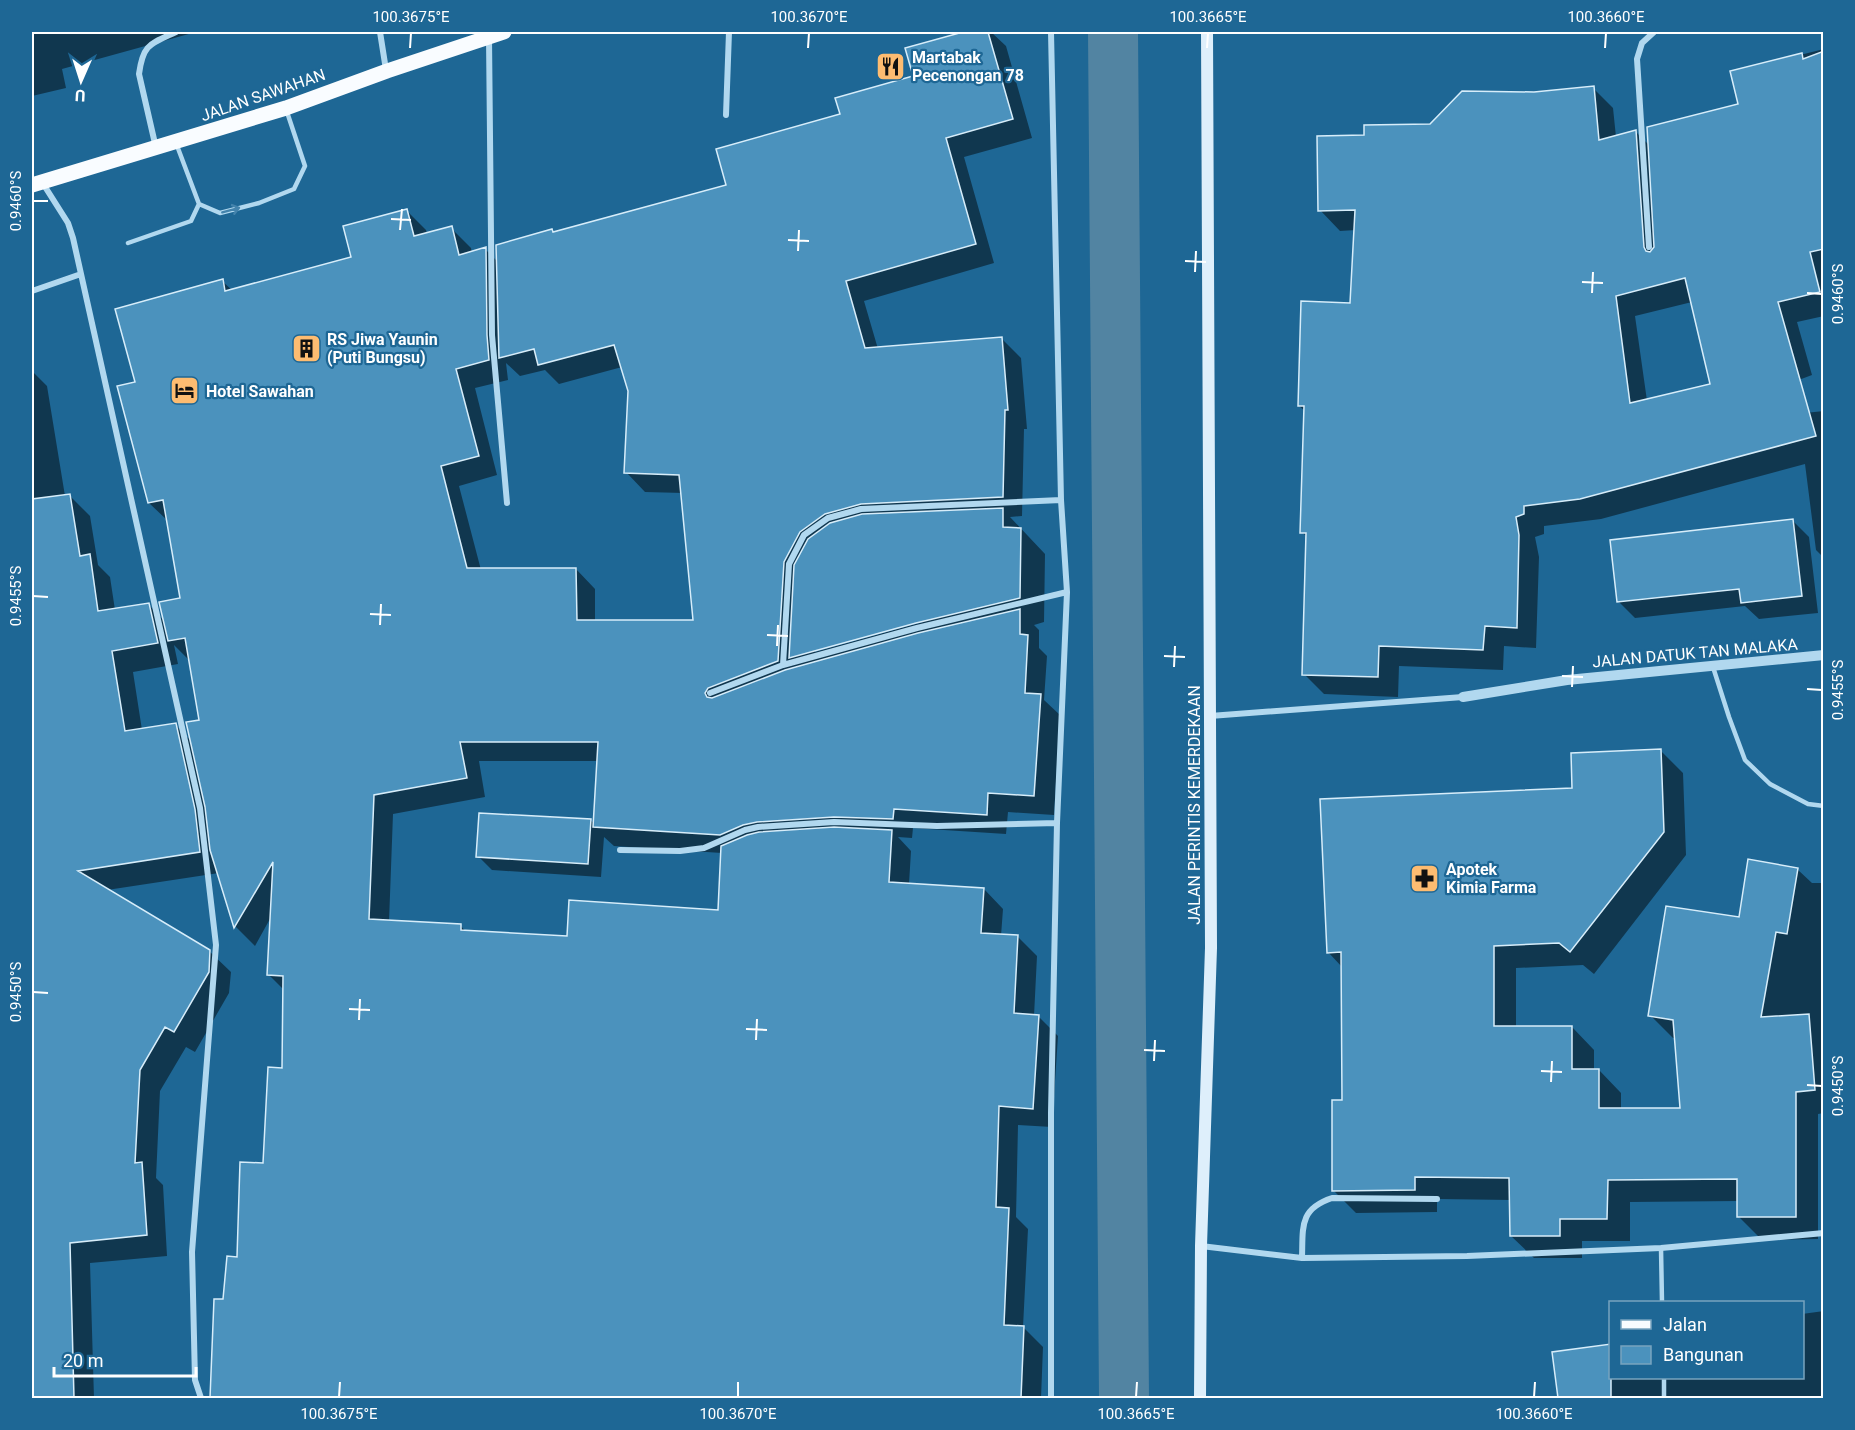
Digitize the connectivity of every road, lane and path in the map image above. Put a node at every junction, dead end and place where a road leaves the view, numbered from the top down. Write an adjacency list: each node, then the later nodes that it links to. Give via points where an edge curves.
1 (176, 32): 13 (street, via 149,45 139,74)
2 (380, 32): 9 (street)
3 (504, 32): 8 (main road, JALAN SAWAHAN)
4 (729, 32): 11 (street)
5 (1051, 32): 20 (street)
6 (1207, 32): 28 (main road, JALAN PERINTIS KEMERDEKAAN)
7 (1654, 32): 17 (street, via 1642,44 1637,59)
8 (489, 37): 9 (main road, JALAN SAWAHAN); 21 (street, via 492,335)
9 (387, 71): 10 (main road, JALAN SAWAHAN)
10 (286, 108): 12 (main road, JALAN SAWAHAN); 15 (lane, one-way to 10, via 220,213 294,189 305,166)
11 (726, 115)
12 (176, 143): 13 (main road, JALAN SAWAHAN); 15 (lane)
13 (156, 148): 14 (main road, JALAN SAWAHAN)
14 (36, 183): 18 (street, via 68,223)
15 (199, 204): 16 (lane, via 191,221)
16 (128, 243)
17 (1649, 247)
18 (81, 274): 19 (street); 39 (street, via 200,808 216,945 192,1252 195,1380)
19 (32, 291)
20 (1061, 500): 22 (street); 24 (street, via 861,509 828,518 804,535 789,564)
21 (507, 503)
22 (1067, 592): 24 (street); 30 (street)
23 (1824, 656): 25 (street, JALAN DATUK TAN MALAKA)
24 (783, 665): 26 (street)
25 (1713, 667): 27 (street, JALAN DATUK TAN MALAKA, via 1567,680); 29 (lane, via 1745,760 1770,784 1808,804)
26 (710, 693)
27 (1463, 696): 28 (street)
28 (1210, 716): 34 (main road, JALAN PERINTIS KEMERDEKAAN, via 1211,948)
29 (1824, 806)
30 (1057, 823): 31 (street, via 936,826 834,822 745,830 704,848); 40 (street, via 1051,1113)
31 (620, 850)
32 (1437, 1198): 36 (street, via 1332,1198 1318,1203 1304,1222)
33 (1824, 1233): 35 (street)
34 (1201, 1246): 36 (street); 41 (main road, JALAN PERINTIS KEMERDEKAAN)
35 (1661, 1248): 36 (street); 37 (lane)
36 (1302, 1258)
37 (1662, 1301)
38 (1664, 1379): 42 (lane)
39 (201, 1398)
40 (1052, 1398)
41 (1200, 1398)
42 (1664, 1398)

